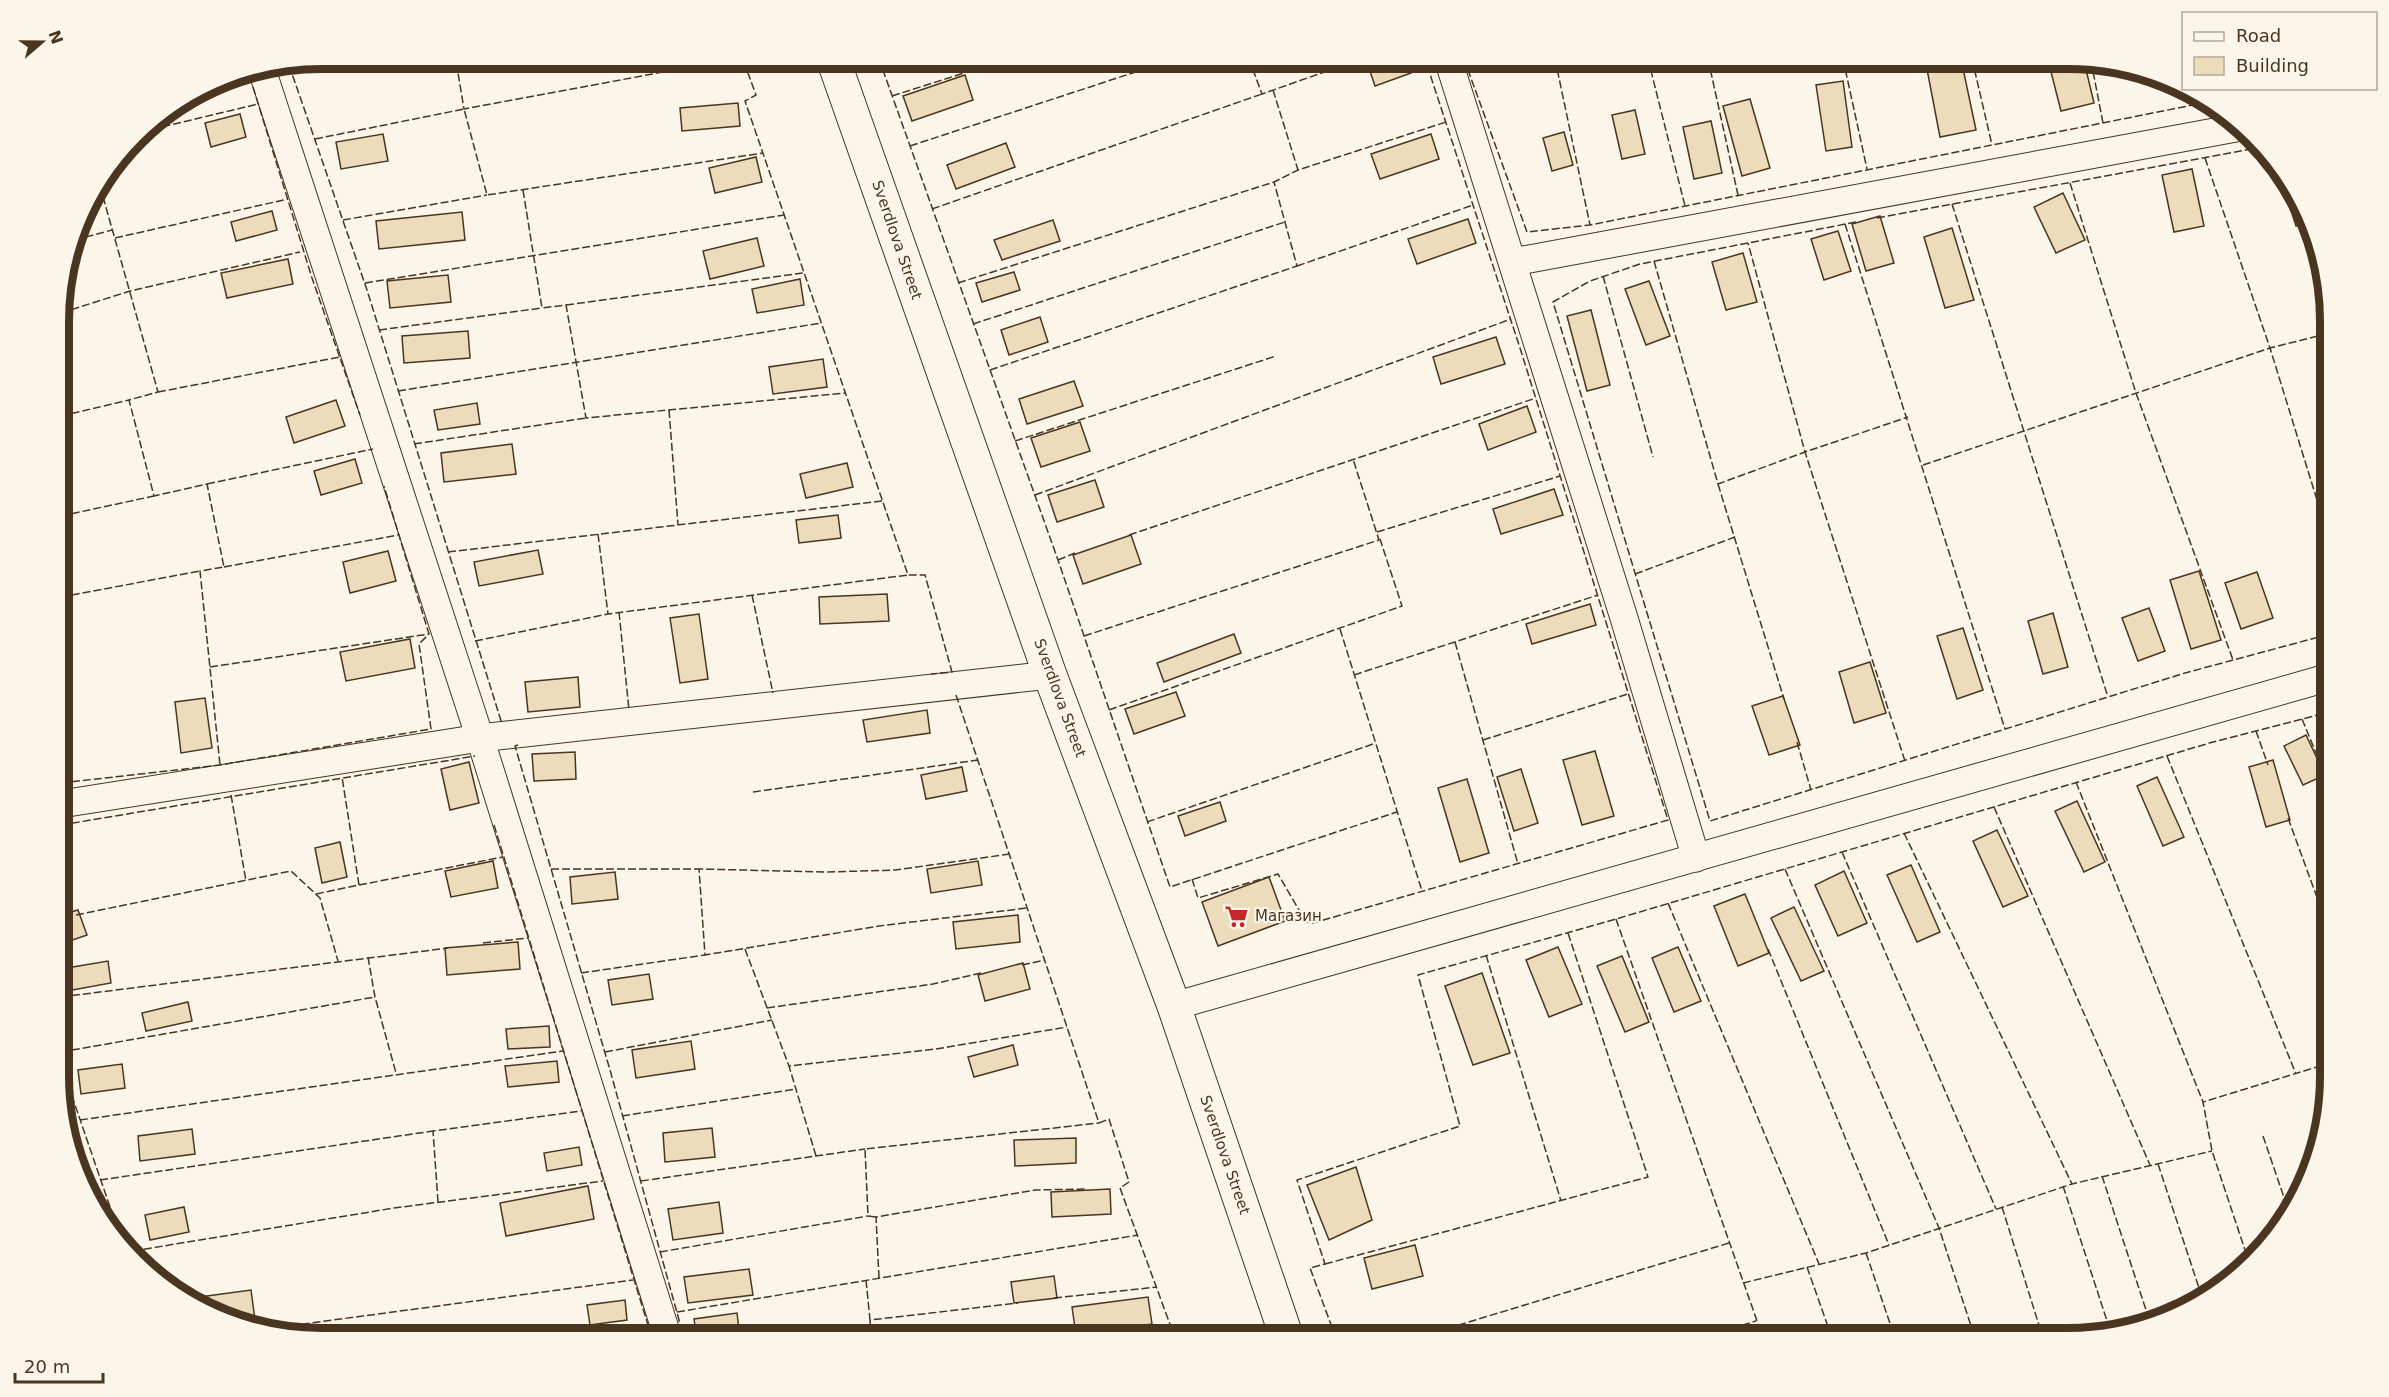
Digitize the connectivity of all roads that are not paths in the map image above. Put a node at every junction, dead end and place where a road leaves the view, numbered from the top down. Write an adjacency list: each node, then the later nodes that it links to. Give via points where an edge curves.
1 (837, 69): 6 (street, Sverdlova Street)
2 (1452, 69): 5 (street)
3 (264, 76): 8 (street)
4 (2231, 129): 5 (street)
5 (1513, 262): 10 (street)
6 (1050, 675): 8 (street); 11 (street, Sverdlova Street)
7 (2320, 680): 10 (street)
8 (480, 738): 9 (street); 12 (street)
9 (69, 803)
10 (1696, 858): 11 (street)
11 (1174, 1006): 13 (street, Sverdlova Street)
12 (665, 1328)
13 (1284, 1328)

